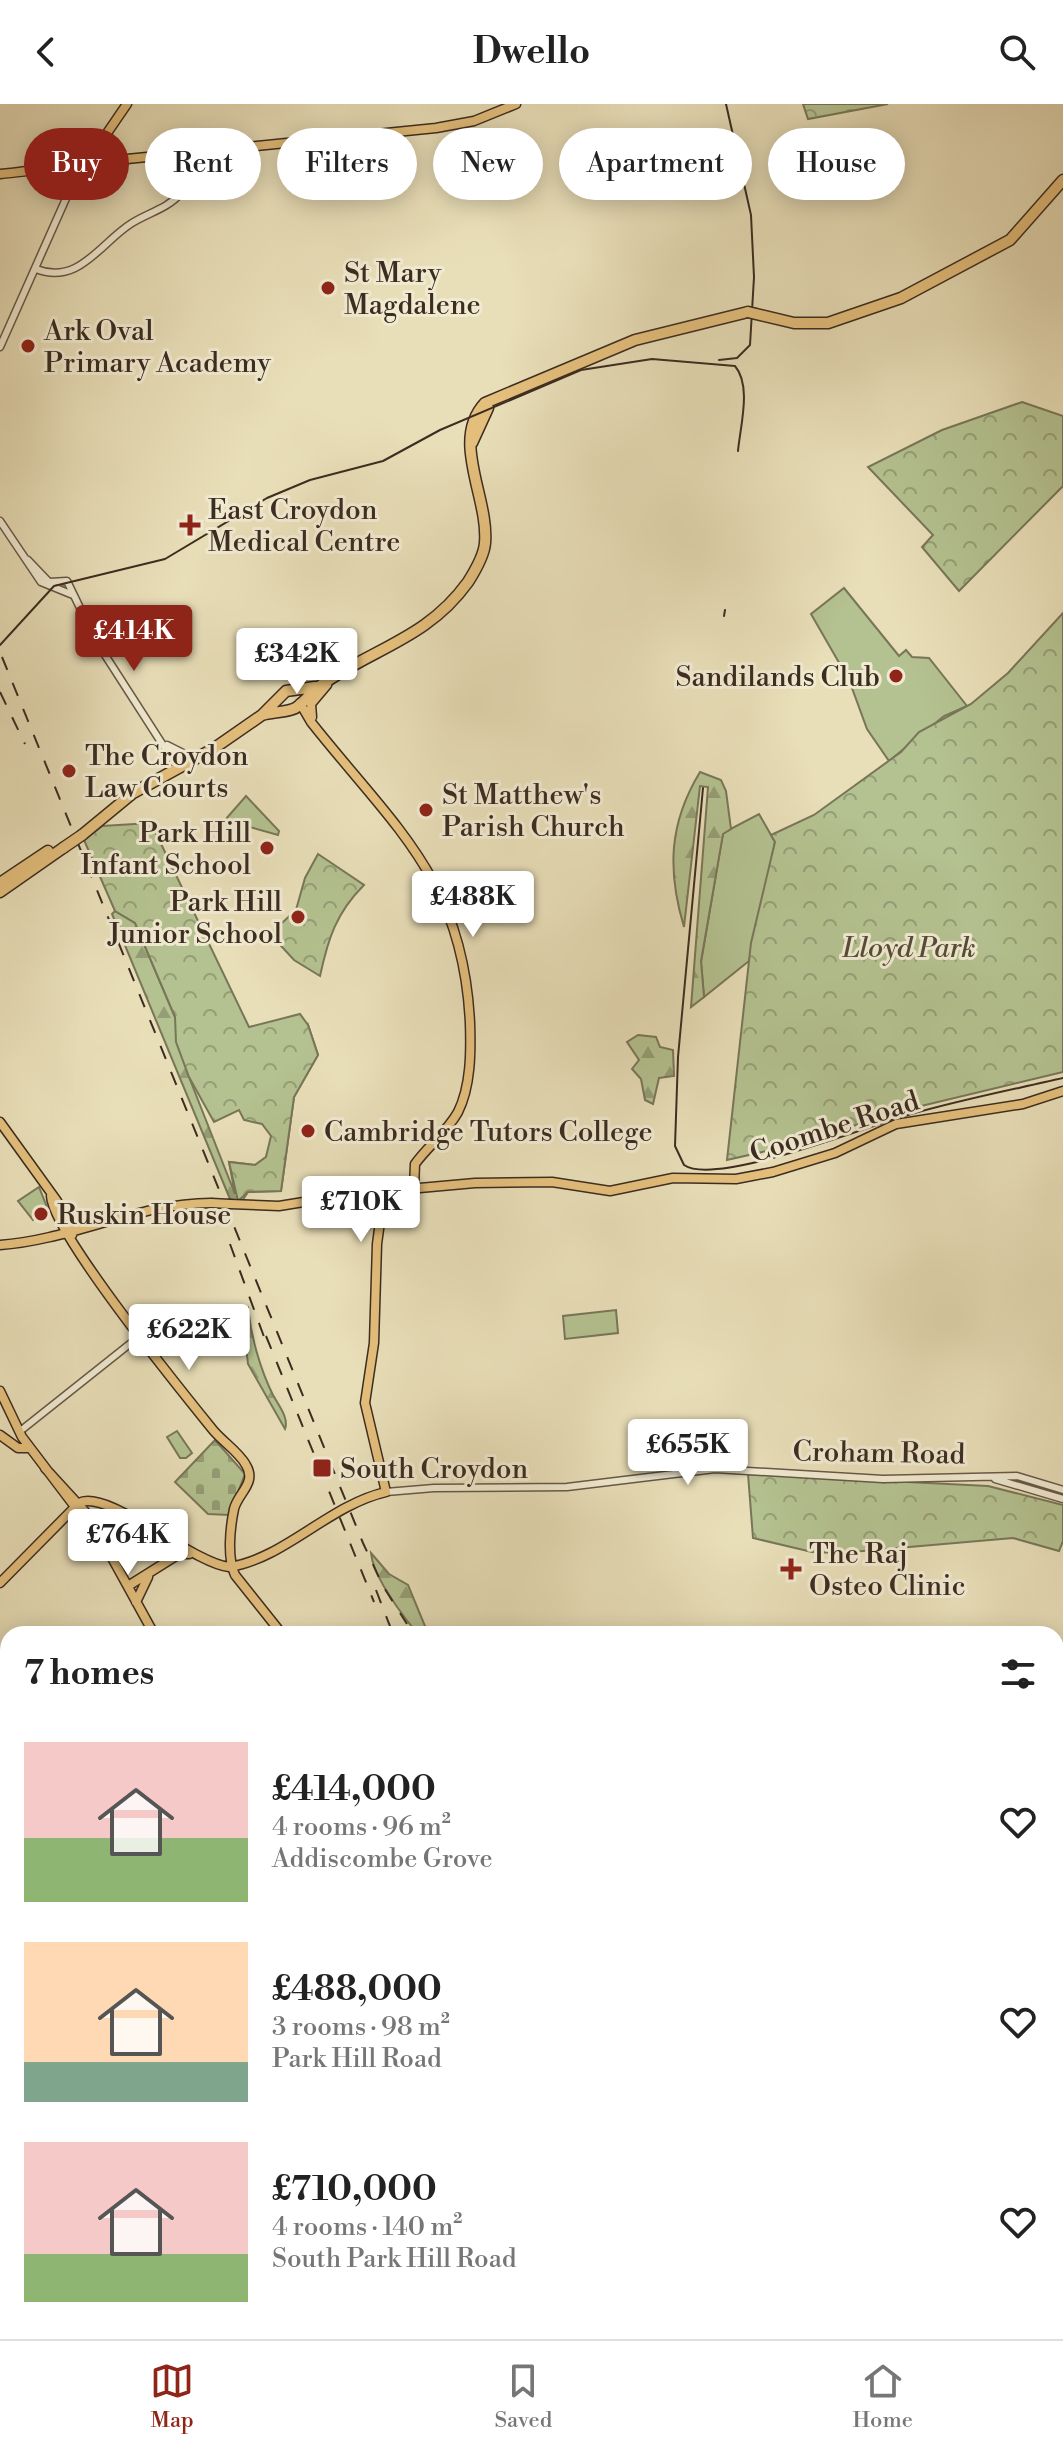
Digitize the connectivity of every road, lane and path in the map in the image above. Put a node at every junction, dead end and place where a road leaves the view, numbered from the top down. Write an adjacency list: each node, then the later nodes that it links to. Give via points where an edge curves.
1 (127, 104): 3 (main road)
2 (516, 104): 4 (main road, via 474,121 436,128)
3 (112, 128)
4 (261, 146)
5 (24, 172): 6 (main road)
6 (0, 174)
7 (1063, 180): 15 (highway, via 1010,240 901,298 828,323 788,322 752,313 635,340 485,403 468,434 484,551 458,595 429,624)
8 (64, 200): 10 (street)
9 (172, 200): 10 (street, via 131,223 83,265 60,273)
10 (36, 269): 11 (street)
11 (0, 347)
12 (0, 521): 13 (street, via 28,560)
13 (54, 584): 14 (street); 14 (street, via 67,581)
14 (73, 595): 23 (street, via 96,641)
15 (334, 678): 16 (highway); 21 (main road, via 311,704)
16 (321, 685): 17 (highway); 19 (highway)
17 (296, 691): 18 (highway, via 288,690); 19 (highway)
18 (281, 698): 19 (highway); 20 (highway)
19 (294, 706): 20 (highway); 21 (main road)
20 (262, 715): 22 (highway)
21 (314, 726): 31 (main road, via 426,863 462,960 470,1028 467,1086 455,1116 415,1164)
22 (223, 741): 24 (highway); 25 (highway)
23 (164, 743): 24 (street); 25 (street)
24 (187, 755): 25 (highway)
25 (176, 764): 26 (highway, via 117,801)
26 (62, 846): 27 (highway); 28 (highway)
27 (0, 883)
28 (0, 892)
29 (1063, 1091): 31 (main road, Coombe Road, via 1023,1104 896,1124 835,1153 747,1177 673,1178 605,1191 531,1181)
30 (0, 1122): 33 (main road)
31 (414, 1188): 32 (main road, Coombe Road)
32 (384, 1192): 35 (main road, Coombe Road, bridge, via 279,1206 172,1207); 47 (main road, via 365,1403)
33 (51, 1196): 34 (main road); 36 (main road)
34 (60, 1208): 35 (main road, via 75,1223); 36 (main road)
35 (92, 1227): 36 (main road, Coombe Road); 37 (main road, via 79,1234)
36 (68, 1232): 37 (main road); 38 (main road, Coombe Road, via 37,1242); 39 (main road)
37 (77, 1244): 39 (main road)
38 (0, 1245)
39 (83, 1257): 40 (main road)
40 (141, 1335): 42 (street); 51 (main road, via 247,1467 248,1484 234,1511)
41 (0, 1391): 42 (main road)
42 (19, 1432): 44 (main road)
43 (0, 1435): 44 (main road)
44 (24, 1445): 49 (main road)
45 (992, 1478): 46 (street, Croham Road, via 1017,1476); 47 (street, Croham Road, via 883,1479 715,1469 567,1487); 48 (street)
46 (1063, 1490)
47 (386, 1492): 51 (main road, Croham Road, via 359,1499)
48 (1063, 1499)
49 (79, 1506): 50 (main road, via 88,1500 109,1507 168,1538); 53 (main road); 54 (main road)
50 (185, 1553): 51 (main road); 52 (main road)
51 (232, 1567): 57 (main road)
52 (154, 1571): 54 (main road); 55 (main road)
53 (0, 1583)
54 (128, 1586): 55 (main road)
55 (136, 1602): 56 (main road)
56 (150, 1626)
57 (276, 1626)

